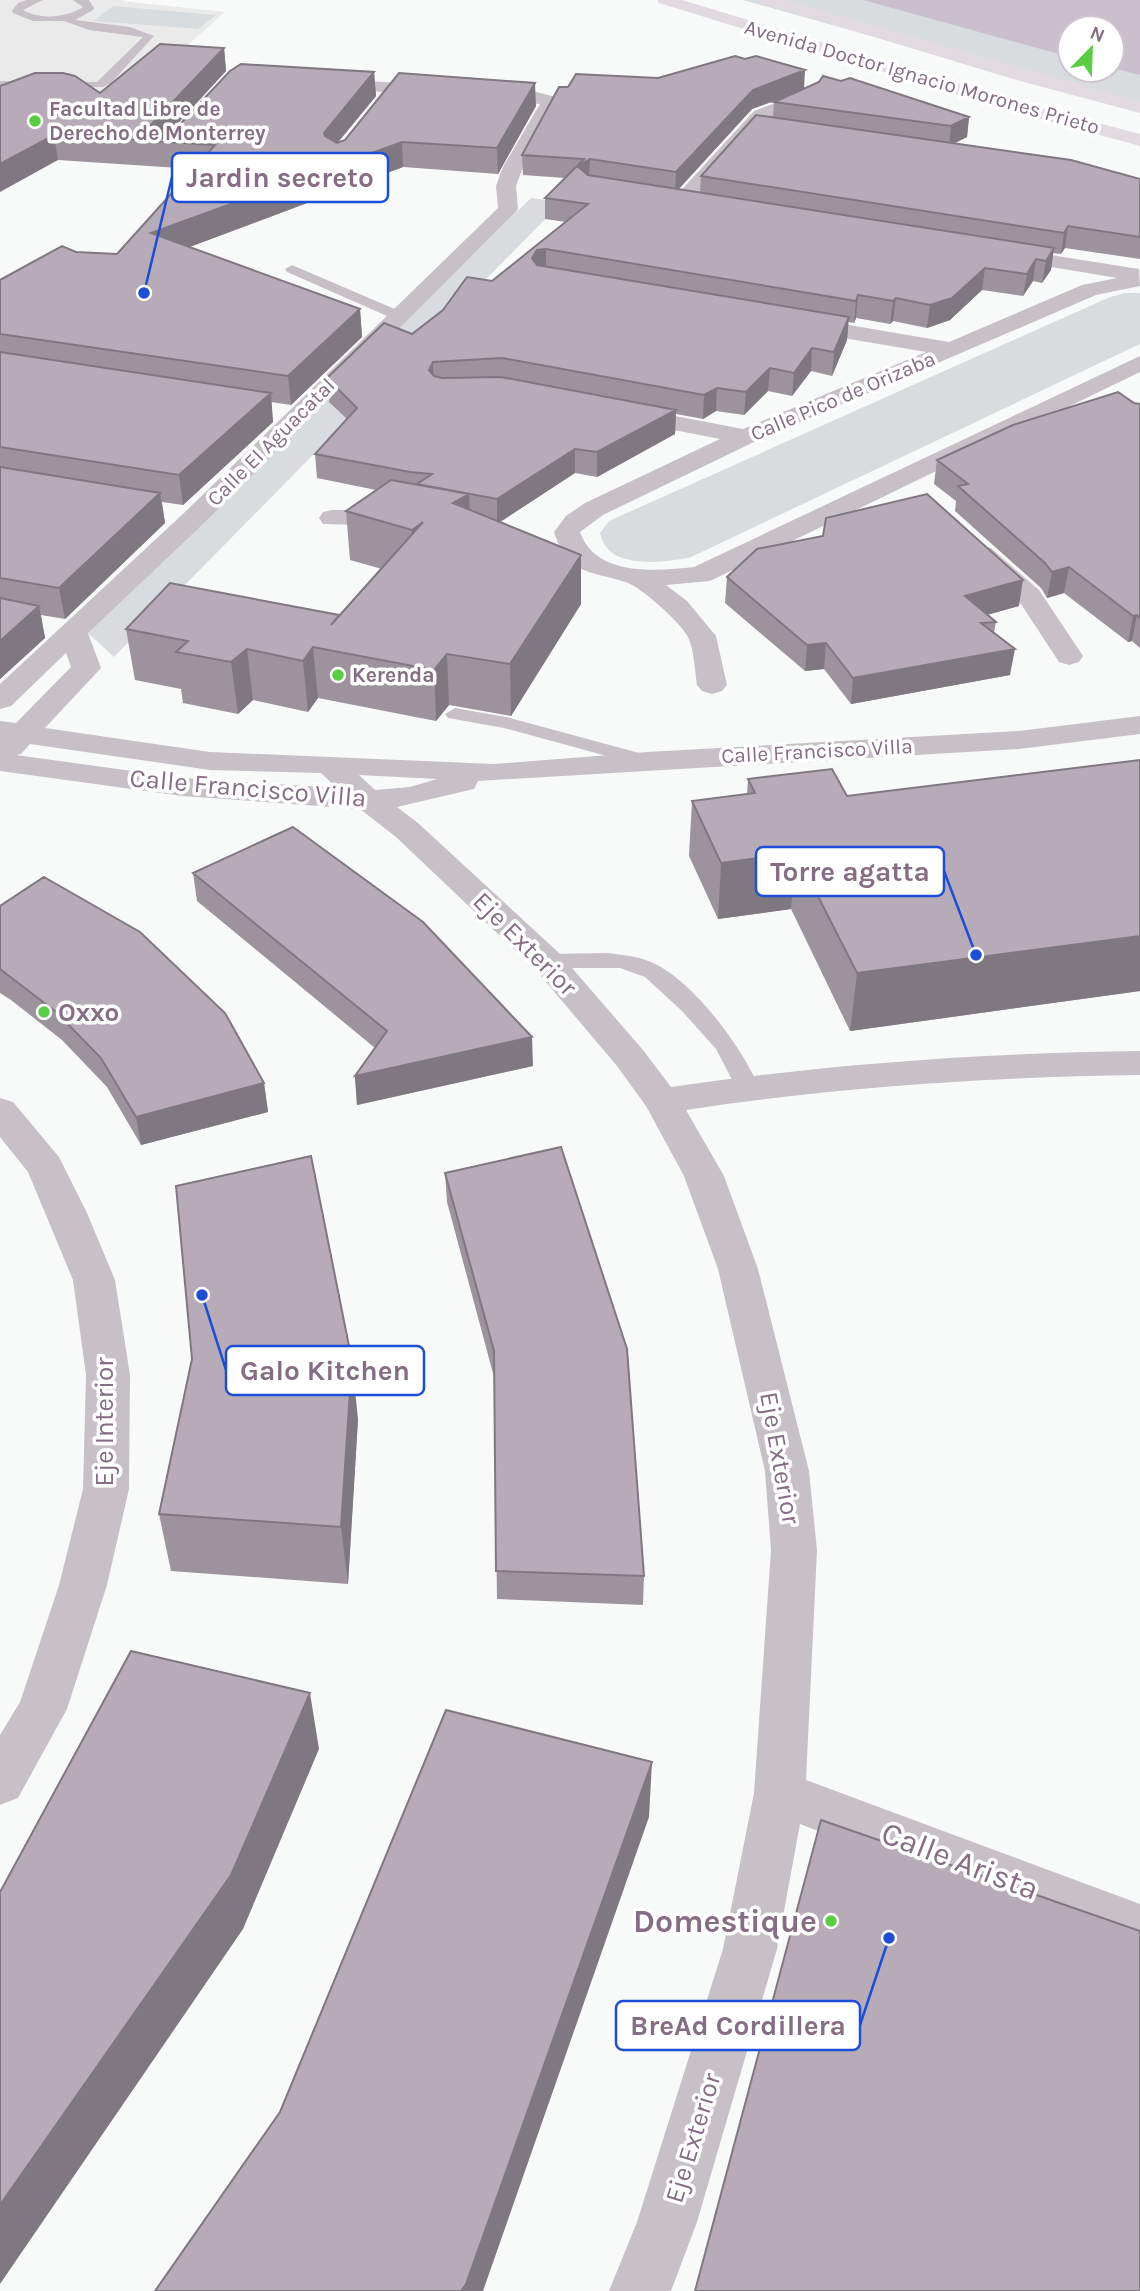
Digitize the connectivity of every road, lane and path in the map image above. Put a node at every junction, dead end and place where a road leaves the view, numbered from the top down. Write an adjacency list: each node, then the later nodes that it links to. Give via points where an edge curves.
1 (38, 0): 7 (lane, via 14,9 36,18)
2 (79, 0): 7 (lane, via 89,8)
3 (665, 0): 18 (main road, Avenida Doctor Ignacio Morones Prieto)
4 (707, 0): 16 (main road, Avenida Doctor Ignacio Morones Prieto)
5 (768, 0): 14 (main road)
6 (815, 0): 11 (main road)
7 (71, 16): 9 (lane, via 69,21 78,24 140,32 148,38 99,85)
8 (301, 82): 10 (street)
9 (0, 84)
10 (395, 88): 13 (street); 25 (street, Calle El Aguacatal, via 550,101 509,177 508,209)
11 (1140, 91)
12 (810, 95): 15 (street, via 760,115)
13 (379, 108)
14 (1140, 108)
15 (748, 126): 17 (street); 20 (street)
16 (1140, 127)
17 (775, 130)
18 (1140, 140)
19 (654, 198): 20 (street)
20 (681, 202): 21 (street)
21 (708, 206)
22 (978, 249): 24 (street)
23 (292, 270): 25 (lane)
24 (1140, 277): 27 (street, Calle Pico de Orizaba, via 1090,290)
25 (399, 316): 31 (street, Calle El Aguacatal)
26 (776, 319): 27 (street)
27 (952, 349): 32 (street, Calle Pico de Orizaba)
28 (1140, 363): 38 (street, Calle Pico de Orizaba, via 1103,394 910,489 700,575)
29 (601, 409): 32 (street)
30 (271, 411): 31 (street)
31 (298, 416): 34 (street, Calle El Aguacatal)
32 (744, 437): 38 (street, Calle Pico de Orizaba, via 594,509 556,541 596,566)
33 (168, 514): 34 (street)
34 (194, 518): 40 (street, Calle El Aguacatal)
35 (332, 518): 36 (street)
36 (420, 521)
37 (967, 540): 41 (street, via 1028,596)
38 (640, 579): 42 (street, Calle Pico de Orizaba, via 677,607 702,636)
39 (37, 625): 40 (street)
40 (74, 632): 43 (street, Calle El Aguacatal); 46 (street, via 86,668)
41 (1069, 656)
42 (712, 685)
43 (0, 700)
44 (455, 714): 48 (lane)
45 (1140, 725): 48 (street, Calle Francisco Villa, via 1019,740)
46 (11, 732): 47 (street); 49 (street, Calle Francisco Villa, via 210,761)
47 (0, 760): 51 (street, Calle Francisco Villa, via 183,787)
48 (647, 761): 50 (street, Calle Francisco Villa)
49 (329, 764): 50 (street, Calle Francisco Villa); 51 (street, Eje Exterior)
50 (494, 773): 51 (street, Calle Francisco Villa, via 411,796)
51 (368, 800): 52 (street, Eje Exterior, via 407,830)
52 (547, 961): 54 (lane, via 618,962 656,973 732,1054); 55 (street, Eje Exterior)
53 (1140, 1063): 54 (street, via 1050,1063)
54 (747, 1087): 55 (street)
55 (662, 1101): 58 (street, Eje Exterior, via 704,1177 738,1269 787,1471 794,1550)
56 (7, 1127): 57 (street, Eje Interior, via 45,1166 94,1280 108,1375 106,1489 83,1585 42,1709)
57 (0, 1782)
58 (780, 1793): 59 (street, Calle Arista); 60 (street, Eje Exterior, via 750,1949 667,2222)
59 (1140, 1930)
60 (640, 2291)

